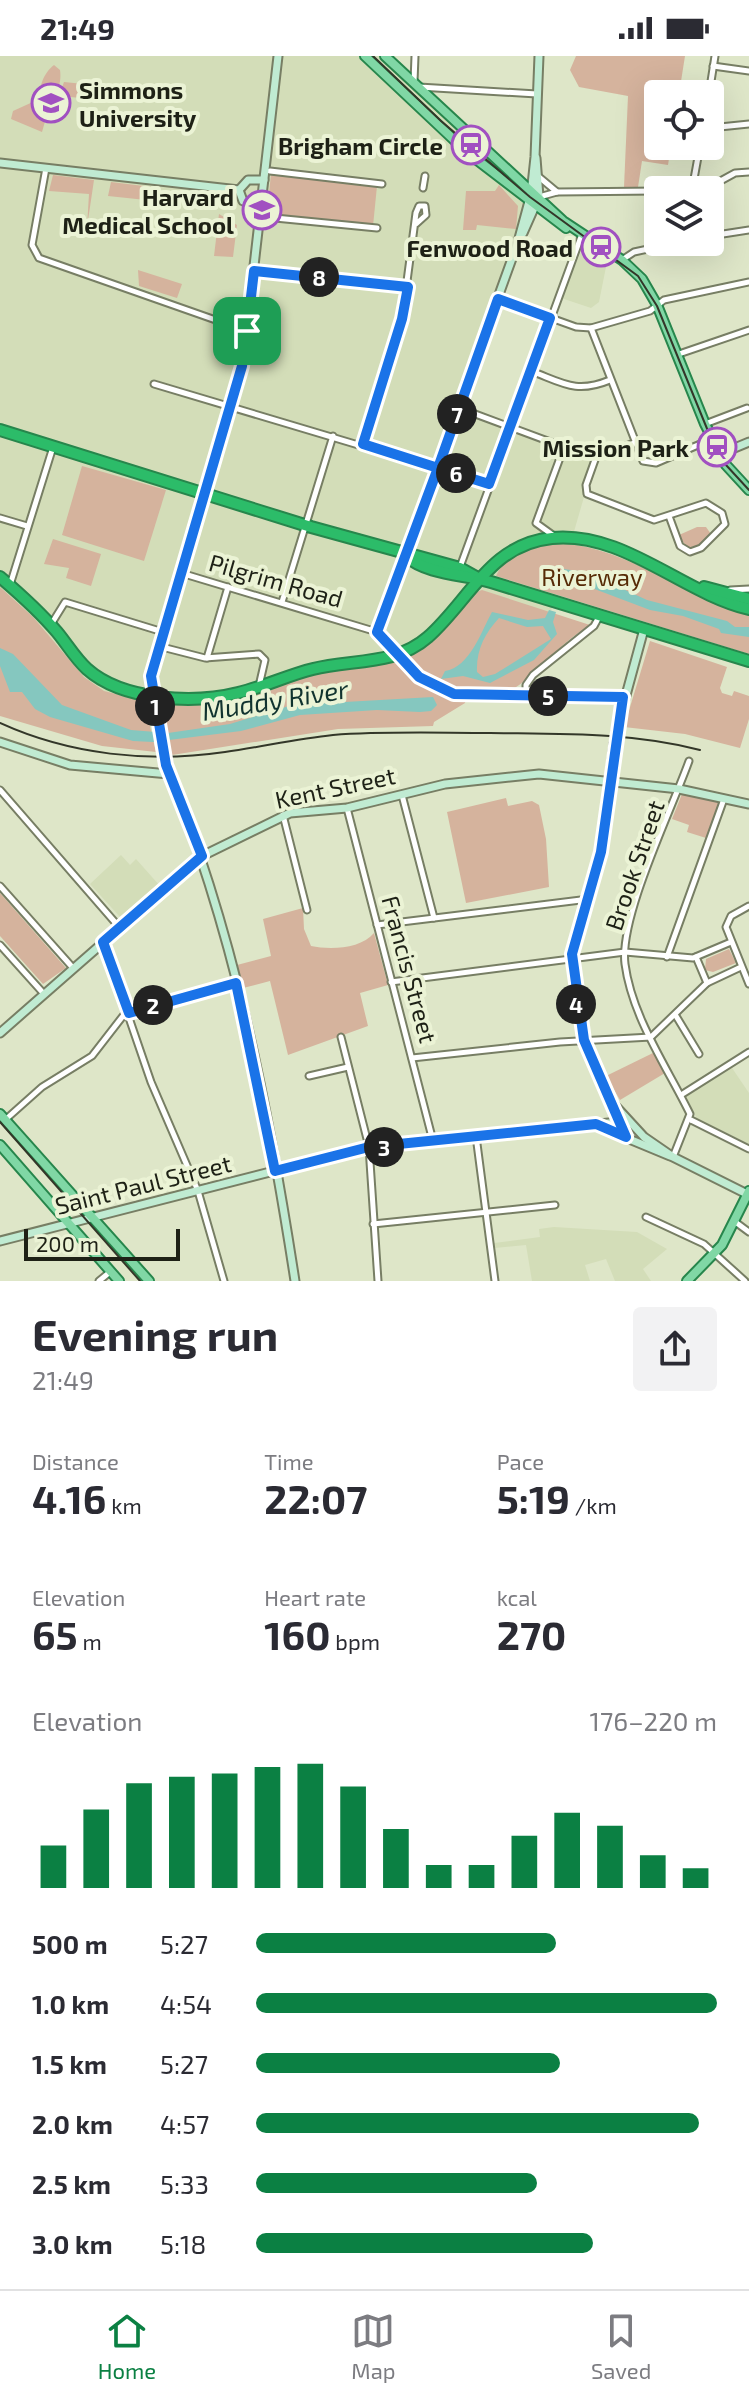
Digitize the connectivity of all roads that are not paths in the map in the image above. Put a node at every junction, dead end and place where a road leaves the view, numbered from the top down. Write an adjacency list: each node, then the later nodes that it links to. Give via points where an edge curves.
1 (278, 56): 22 (main road)
2 (365, 56): 31 (main road)
3 (385, 56): 10 (main road)
4 (415, 56): 10 (street)
5 (539, 56): 11 (main road)
6 (715, 56): 7 (street)
7 (713, 66): 8 (street); 9 (street)
8 (749, 71)
9 (711, 80)
10 (416, 85): 11 (street); 25 (main road)
11 (537, 94): 14 (main road)
12 (749, 124): 13 (street)
13 (724, 127)
14 (535, 157): 20 (main road); 25 (main road)
15 (0, 163): 16 (main road)
16 (46, 168): 26 (main road); 48 (street, via 32,245 39,258)
17 (270, 171): 23 (street)
18 (749, 172): 21 (street)
19 (425, 176): 24 (street)
20 (539, 177): 28 (street); 29 (main road)
21 (724, 179)
22 (264, 180): 26 (main road, via 248,180); 30 (main road)
23 (382, 184)
24 (423, 188)
25 (530, 188): 29 (main road); 31 (main road)
26 (239, 190): 30 (main road, via 243,201)
27 (644, 191): 28 (street)
28 (557, 192): 29 (street)
29 (539, 197): 31 (main road); 36 (main road)
30 (261, 205): 40 (main road)
31 (532, 205): 36 (main road); 43 (main road)
32 (265, 217): 34 (street)
33 (416, 224): 42 (street)
34 (377, 228)
35 (749, 230): 37 (street)
36 (582, 234): 39 (main road); 45 (street)
37 (724, 234)
38 (644, 250): 39 (street)
39 (622, 260): 44 (main road, via 642,279)
40 (254, 271): 42 (street); 48 (main road)
41 (749, 282): 44 (street)
42 (408, 287): 63 (street)
43 (498, 299): 45 (street); 54 (main road)
44 (657, 305): 46 (street, via 625,321); 49 (main road)
45 (550, 318): 46 (street); 50 (street)
46 (591, 328): 51 (street)
47 (747, 329): 49 (street)
48 (247, 331): 53 (main road)
49 (676, 355): 56 (main road)
50 (531, 371): 51 (street, via 577,389); 57 (street)
51 (610, 380): 62 (street)
52 (154, 384): 53 (street)
53 (230, 405): 59 (street); 69 (main road)
54 (459, 408): 57 (street); 66 (main road)
55 (747, 408): 56 (street)
56 (705, 424): 60 (main road)
57 (511, 427): 67 (street); 74 (street, via 564,447 537,525)
58 (0, 430): 64 (highway)
59 (333, 435): 63 (street); 72 (street)
60 (713, 439): 62 (street, via 650,464 641,459); 65 (main road)
61 (749, 442): 65 (main road)
62 (634, 443): 70 (street, via 596,457 587,494 651,520)
63 (363, 444): 66 (street)
64 (53, 446): 69 (highway); 73 (street)
65 (720, 454): 68 (main road)
66 (438, 468): 67 (street); 75 (main road)
67 (489, 484): 76 (street)
68 (749, 490)
69 (205, 492): 72 (highway); 77 (main road)
70 (669, 516): 70 (street, via 680,546 690,552 725,524 722,513 706,503)
71 (0, 518): 73 (street)
72 (303, 525): 75 (highway); 86 (street)
73 (27, 526): 81 (street)
74 (559, 538): 79 (highway, via 518,548); 80 (highway, via 606,545)
75 (406, 556): 76 (highway); 79 (highway); 92 (main road)
76 (460, 568): 79 (highway)
77 (181, 573): 82 (street, Pilgrim Road); 91 (main road)
78 (0, 577): 81 (highway)
79 (478, 578): 88 (highway); 94 (highway, via 430,635)
80 (683, 581): 84 (highway); 87 (highway)
81 (10, 585): 89 (highway)
82 (228, 587): 86 (street, Pilgrim Road); 95 (street)
83 (749, 589): 84 (street)
84 (720, 591): 85 (highway)
85 (749, 599)
86 (282, 602): 92 (street, Pilgrim Road)
87 (749, 609)
88 (600, 615): 90 (highway); 99 (street, via 594,626 533,675)
89 (51, 625): 91 (street, via 65,602); 98 (highway, via 95,676)
90 (644, 629): 96 (highway); 100 (main road)
91 (163, 632): 93 (main road)
92 (377, 632): 94 (main road)
93 (158, 646): 95 (street); 98 (main road)
94 (396, 655): 97 (highway, via 320,667); 99 (street, via 419,677 445,691)
95 (207, 658): 97 (street, via 262,655)
96 (749, 661)
97 (259, 687): 98 (highway, via 218,697)
98 (153, 694): 103 (main road, bridge)
99 (526, 696): 100 (street)
100 (623, 697): 104 (main road, bridge)
101 (0, 742): 103 (main road, via 60,763)
102 (689, 761): 105 (street, Brook Street)
103 (169, 774): 112 (main road)
104 (610, 780): 105 (main road, Kent Street); 107 (main road, Kent Street, via 532,775); 114 (main road)
105 (679, 789): 108 (main road, Kent Street); 123 (street, Brook Street, via 629,923)
106 (0, 790): 119 (street)
107 (402, 794): 110 (main road, Kent Street); 117 (street)
108 (724, 799): 109 (main road, Kent Street); 124 (street)
109 (749, 804)
110 (347, 808): 111 (main road, Kent Street); 118 (street, Francis Street)
111 (283, 815): 112 (main road, Kent Street); 116 (street)
112 (202, 856): 119 (main road, Kent Street); 130 (main road)
113 (0, 886): 128 (street)
114 (590, 899): 117 (street); 126 (main road)
115 (749, 906): 121 (street, via 727,922)
116 (307, 910)
117 (434, 918): 118 (street)
118 (377, 925): 129 (street, Francis Street)
119 (120, 928): 120 (main road, Kent Street)
120 (103, 942): 128 (main road, Kent Street); 134 (street)
121 (731, 942): 125 (street); 127 (street)
122 (0, 945): 133 (street)
123 (625, 952): 124 (street); 126 (street); 138 (street, Brook Street, via 632,994)
124 (667, 957): 125 (street)
125 (696, 957): 131 (street)
126 (572, 959): 129 (street); 139 (main road)
127 (741, 967): 131 (street); 132 (street)
128 (73, 968): 133 (main road, Kent Street)
129 (391, 982): 142 (street, Francis Street)
130 (236, 983): 134 (street); 157 (main road)
131 (707, 983): 135 (street)
132 (749, 984)
133 (44, 994): 136 (main road, Kent Street)
134 (129, 1013): 146 (street, via 92,1056); 158 (street, via 151,1082)
135 (676, 1016): 138 (street); 141 (street)
136 (0, 1033)
137 (341, 1037): 143 (street)
138 (651, 1037): 139 (street); 145 (street, Brook Street)
139 (584, 1040): 142 (street); 148 (main road, via 599,1080)
140 (749, 1052): 145 (street)
141 (699, 1054)
142 (412, 1058): 152 (street, Francis Street)
143 (348, 1067): 144 (street); 154 (street)
144 (309, 1076)
145 (681, 1095): 147 (street, Brook Street)
146 (3, 1117): 163 (main road)
147 (691, 1120): 155 (street); 156 (street)
148 (624, 1122): 149 (main road, Saint Paul Street); 151 (main road); 156 (main road)
149 (596, 1124): 150 (main road, Saint Paul Street); 151 (main road)
150 (476, 1136): 152 (main road, Saint Paul Street); 161 (street)
151 (626, 1137): 156 (main road)
152 (433, 1141): 154 (main road, Saint Paul Street)
153 (0, 1145): 165 (main road)
154 (369, 1147): 157 (main road, Saint Paul Street); 166 (street)
155 (749, 1149)
156 (673, 1157): 159 (main road)
157 (275, 1171): 158 (main road, Saint Paul Street); 175 (main road)
158 (198, 1191): 163 (main road, Saint Paul Street); 171 (street)
159 (748, 1193): 164 (main road)
160 (555, 1205): 161 (street)
161 (486, 1214): 166 (street); 177 (street)
162 (646, 1217): 169 (street)
163 (94, 1218): 165 (main road, Saint Paul Street); 174 (main road)
164 (734, 1221): 167 (street); 169 (main road)
165 (69, 1224): 168 (main road, Saint Paul Street); 170 (main road)
166 (373, 1224): 176 (street)
167 (749, 1232)
168 (0, 1241)
169 (715, 1254): 178 (main road); 179 (street)
170 (110, 1271): 172 (street); 173 (main road)
171 (221, 1280)
172 (99, 1281)
173 (119, 1281)
174 (149, 1281)
175 (295, 1281)
176 (378, 1281)
177 (495, 1281)
178 (687, 1281)
179 (745, 1281)

